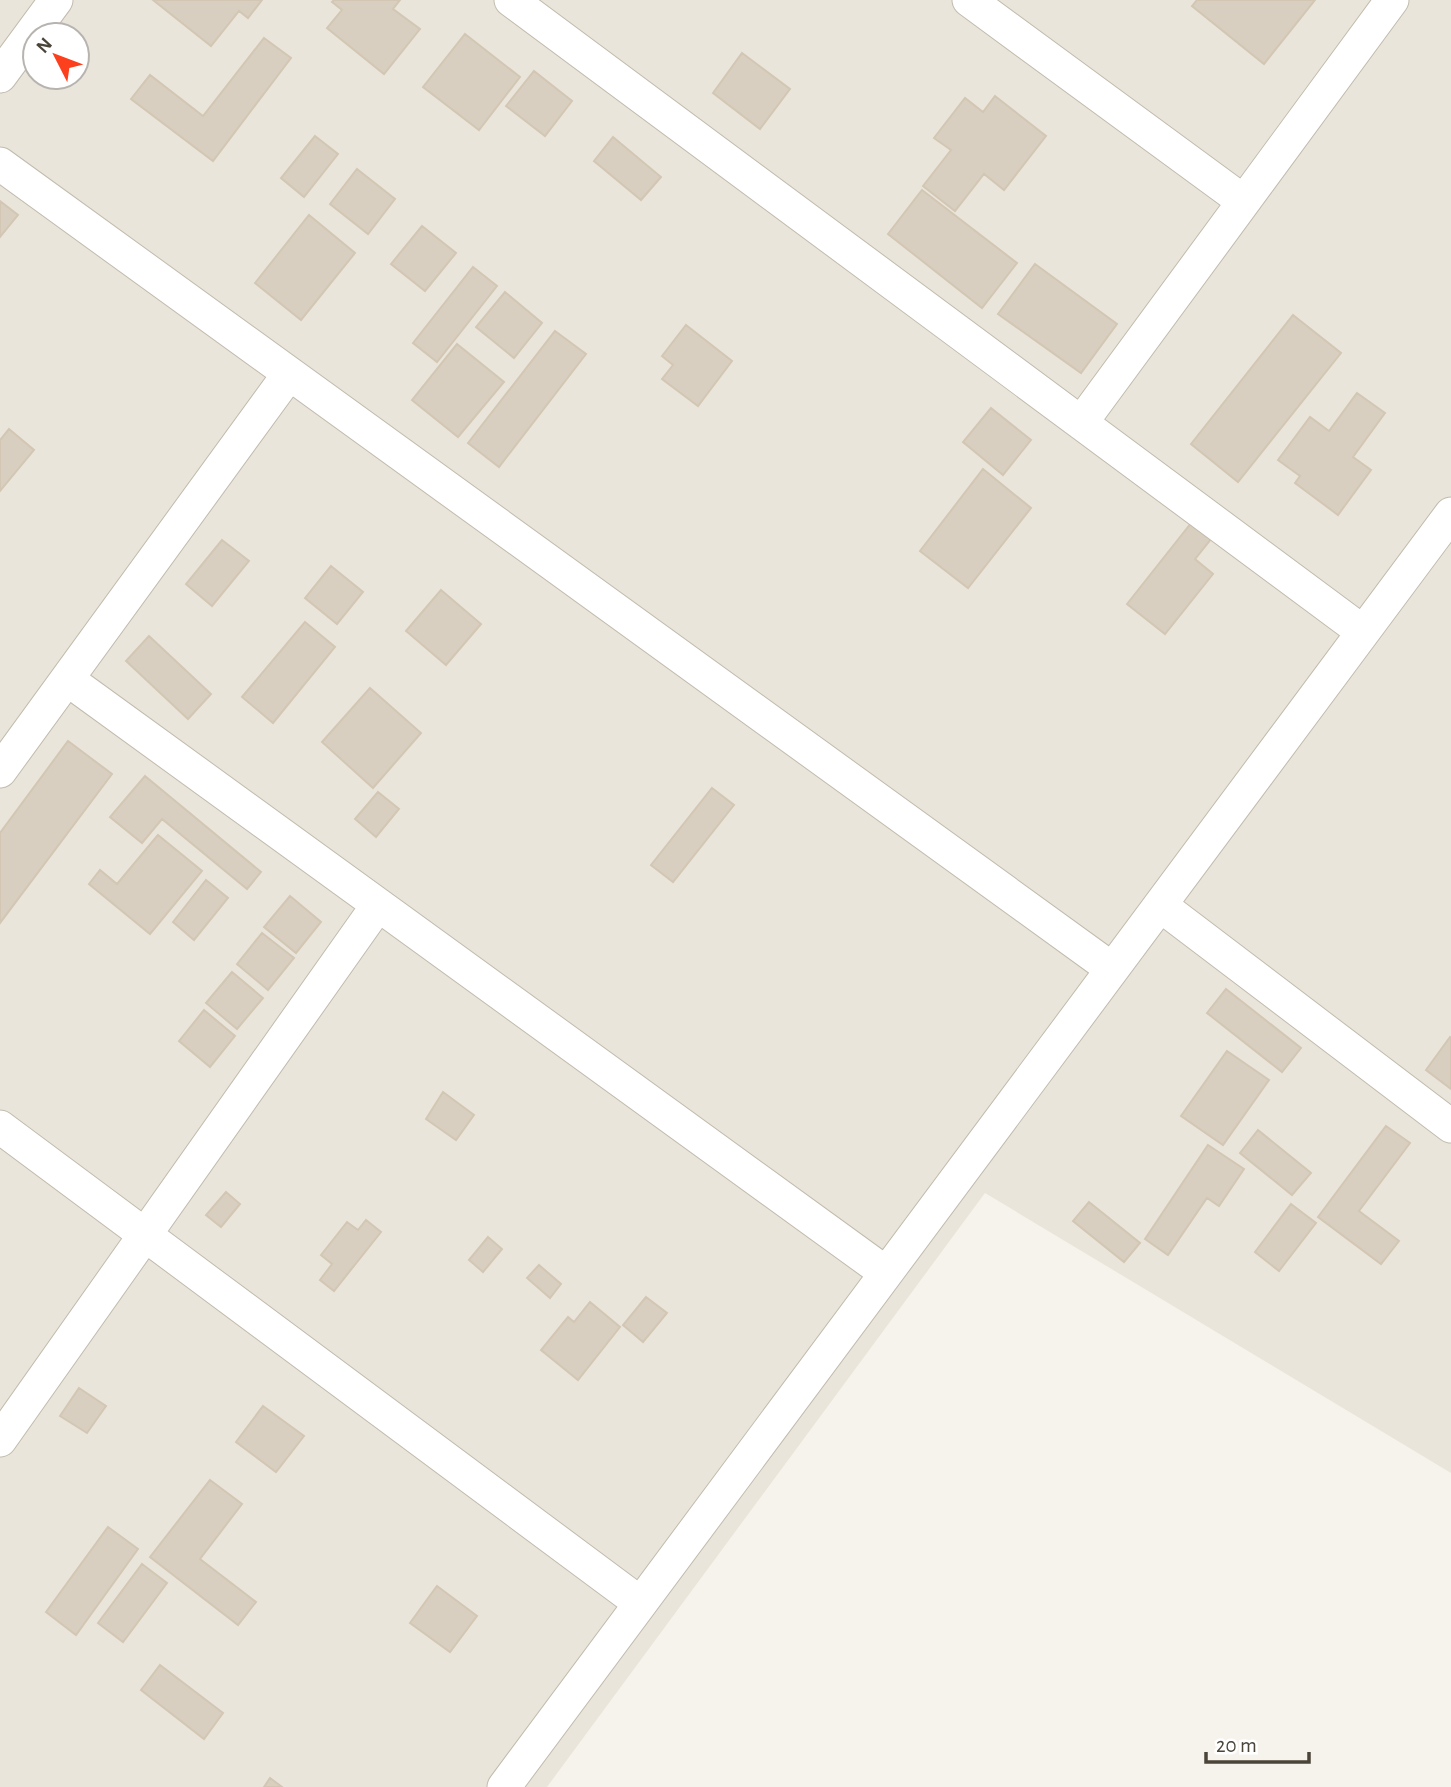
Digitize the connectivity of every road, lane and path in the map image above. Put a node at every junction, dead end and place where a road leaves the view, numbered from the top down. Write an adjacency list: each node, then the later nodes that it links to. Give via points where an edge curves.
1 (56, 0): 5 (street)
2 (511, 0): 9 (street)
3 (969, 0): 7 (street)
4 (1392, 0): 7 (street)
5 (0, 76)
6 (0, 164): 8 (street)
7 (1243, 201): 9 (street)
8 (289, 374): 12 (street); 16 (street)
9 (1081, 422): 11 (street)
10 (1451, 514): 11 (street)
11 (1363, 632): 15 (street)
12 (67, 679): 13 (street); 14 (street)
13 (0, 771)
14 (378, 905): 19 (street); 20 (street)
15 (1160, 905): 16 (street); 17 (street)
16 (1112, 969): 20 (street)
17 (1451, 1126)
18 (0, 1127): 19 (street)
19 (145, 1235): 21 (street); 22 (street)
20 (886, 1273): 22 (street)
21 (0, 1440)
22 (640, 1603): 23 (street)
23 (504, 1787)

